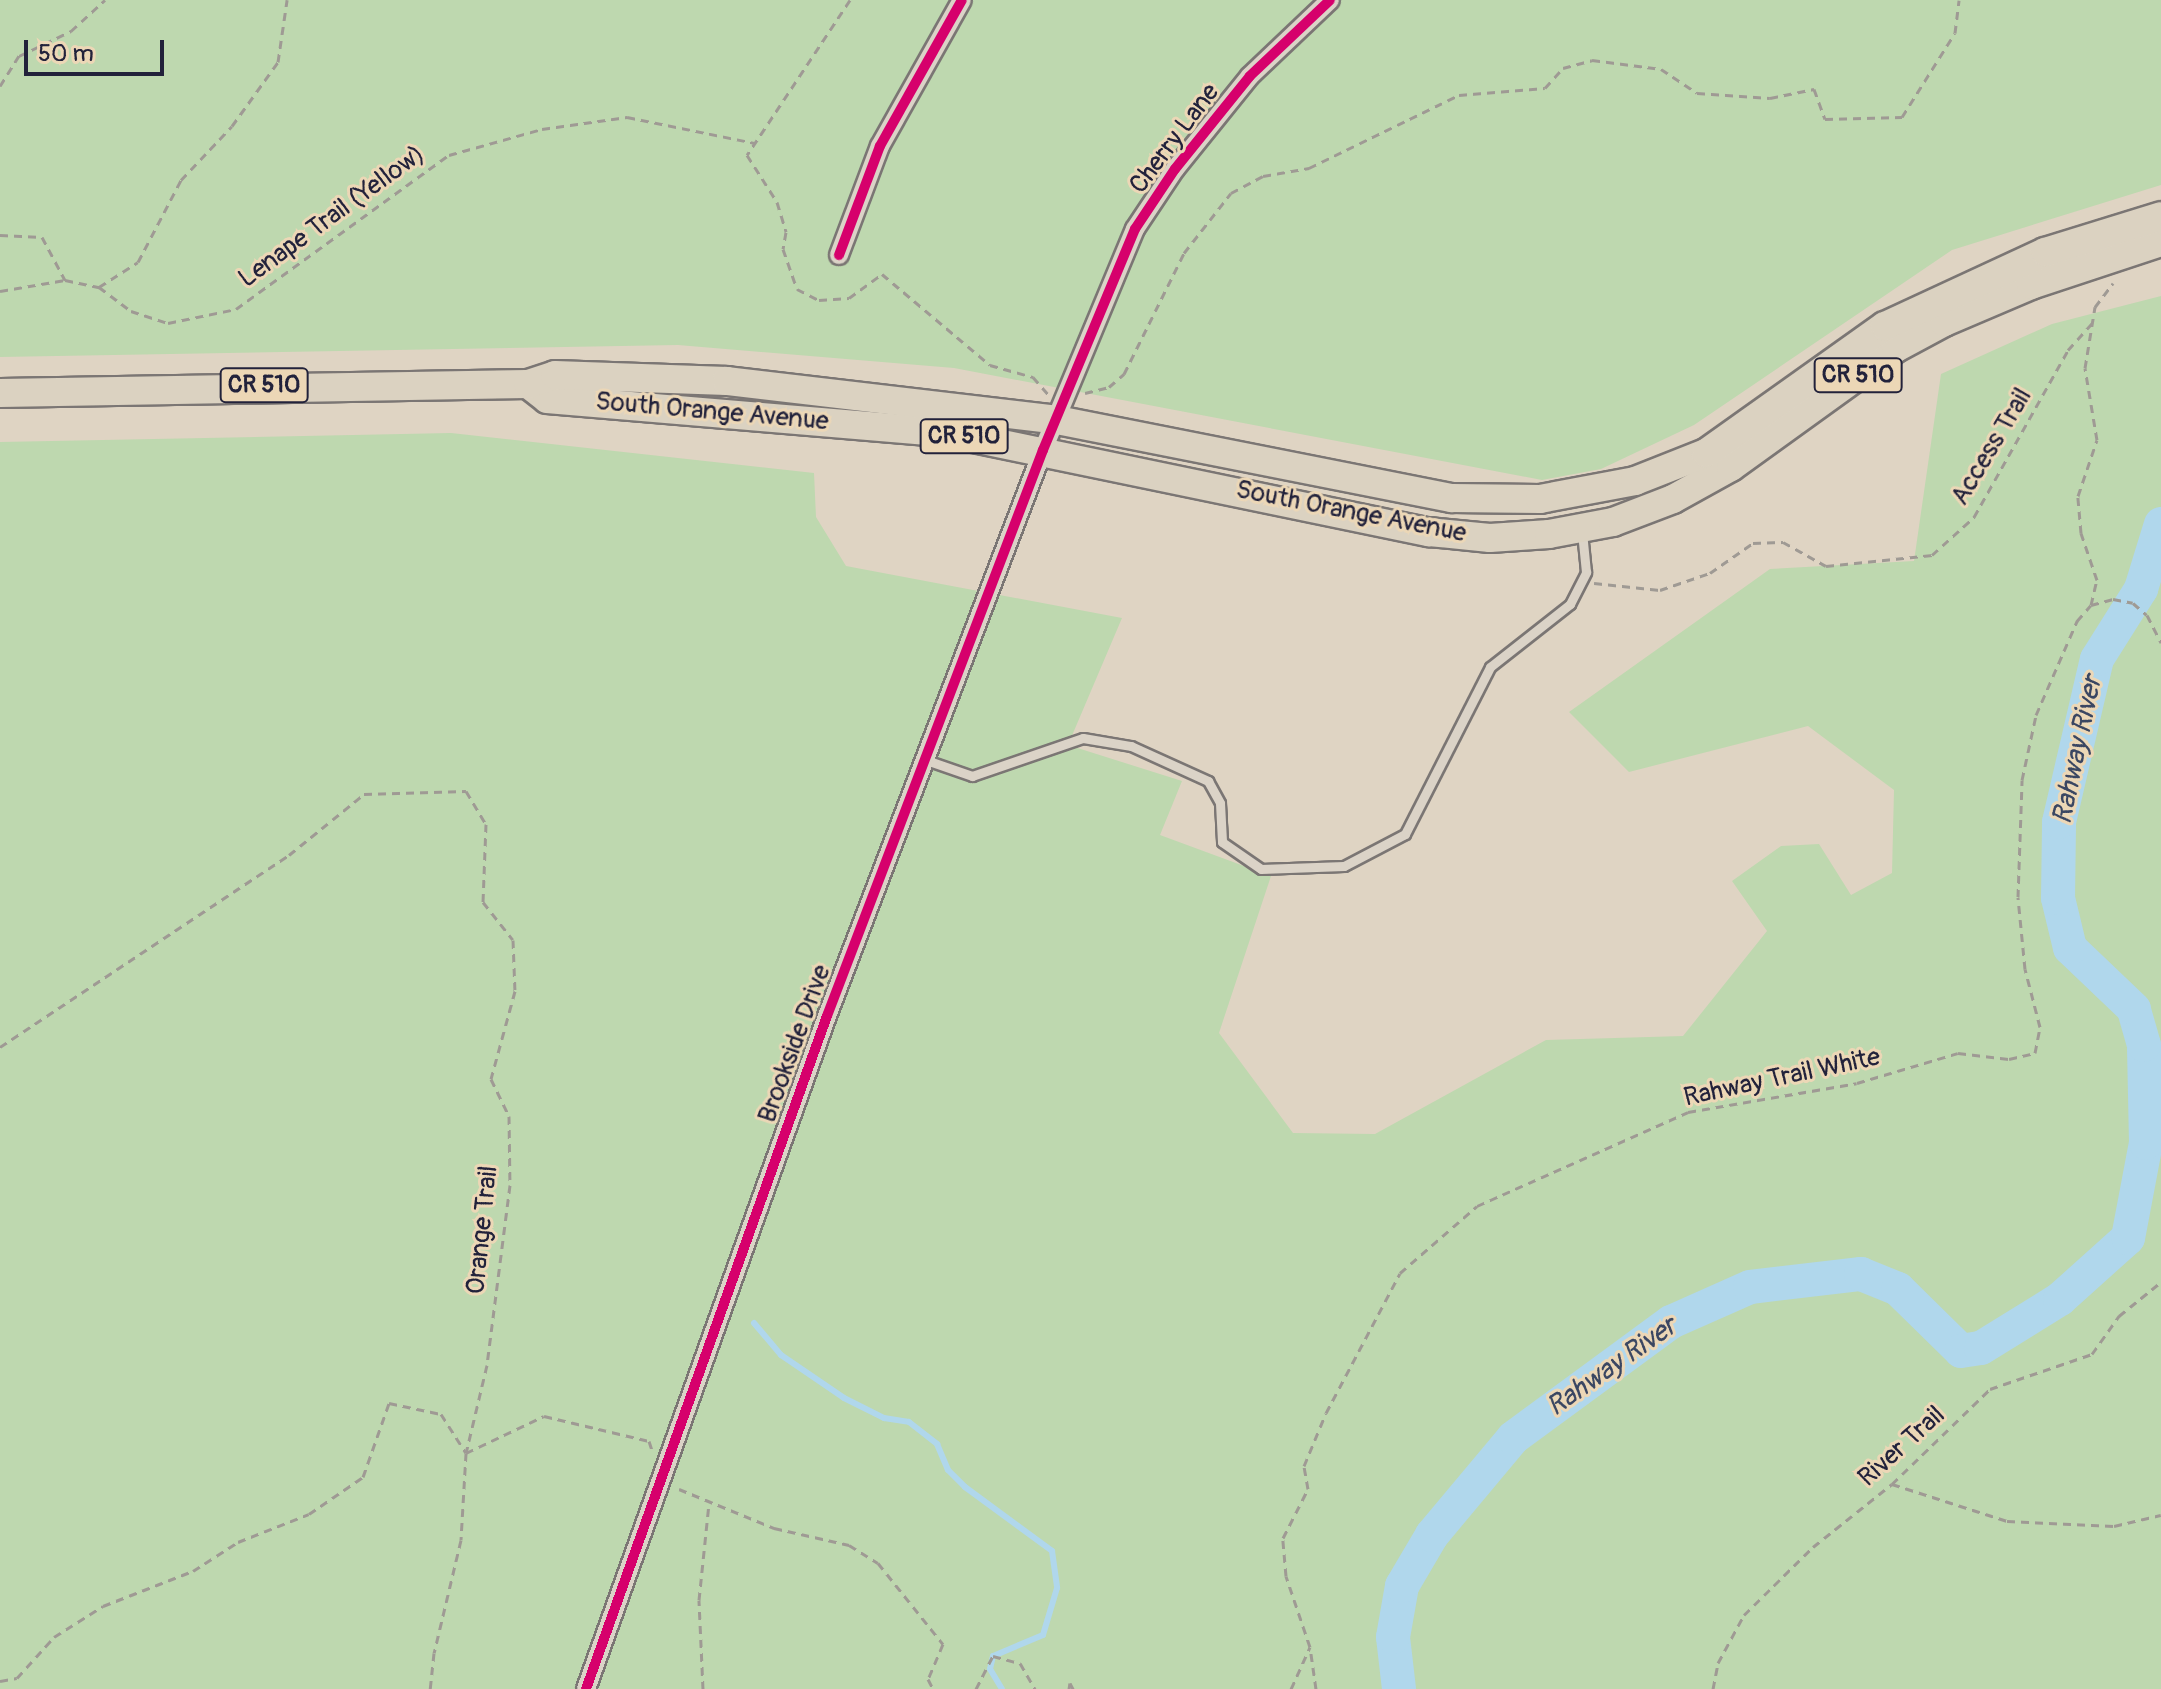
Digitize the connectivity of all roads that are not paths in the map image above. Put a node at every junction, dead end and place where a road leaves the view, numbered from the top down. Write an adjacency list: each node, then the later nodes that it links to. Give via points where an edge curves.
1 (962, 0): 4 (street, via 880,146)
2 (1330, 0): 7 (street, Cherry Lane, via 1250,76 1175,169 1135,229)
3 (2153, 231): 9 (main road, South Orange Avenue, via 2045,252 1943,296 1885,326 1706,453 1635,481); 10 (main road, South Orange Avenue / CR 510, via 1896,348 1731,467 1673,499)
4 (839, 255)
5 (528, 384): 6 (main road, South Orange Avenue / CR 510); 7 (main road, South Orange Avenue, via 555,375 727,381); 8 (main road, South Orange Avenue / CR 510, via 547,399 949,433)
6 (0, 393)
7 (1062, 410): 8 (street, Brookside Drive); 9 (main road, South Orange Avenue, via 1452,498)
8 (1043, 450): 10 (main road, South Orange Avenue / CR 510, via 1429,532 1490,538); 11 (street, Brookside Drive)
9 (1576, 495): 10 (main road)
10 (1582, 528): 11 (lane, via 1586,572 1570,604 1490,667 1405,834 1344,866 1261,869 1222,842 1220,803 1208,781 1131,746 1083,738 972,776)
11 (926, 760): 12 (street, Brookside Drive, via 827,1016 664,1484)
12 (586, 1689)

